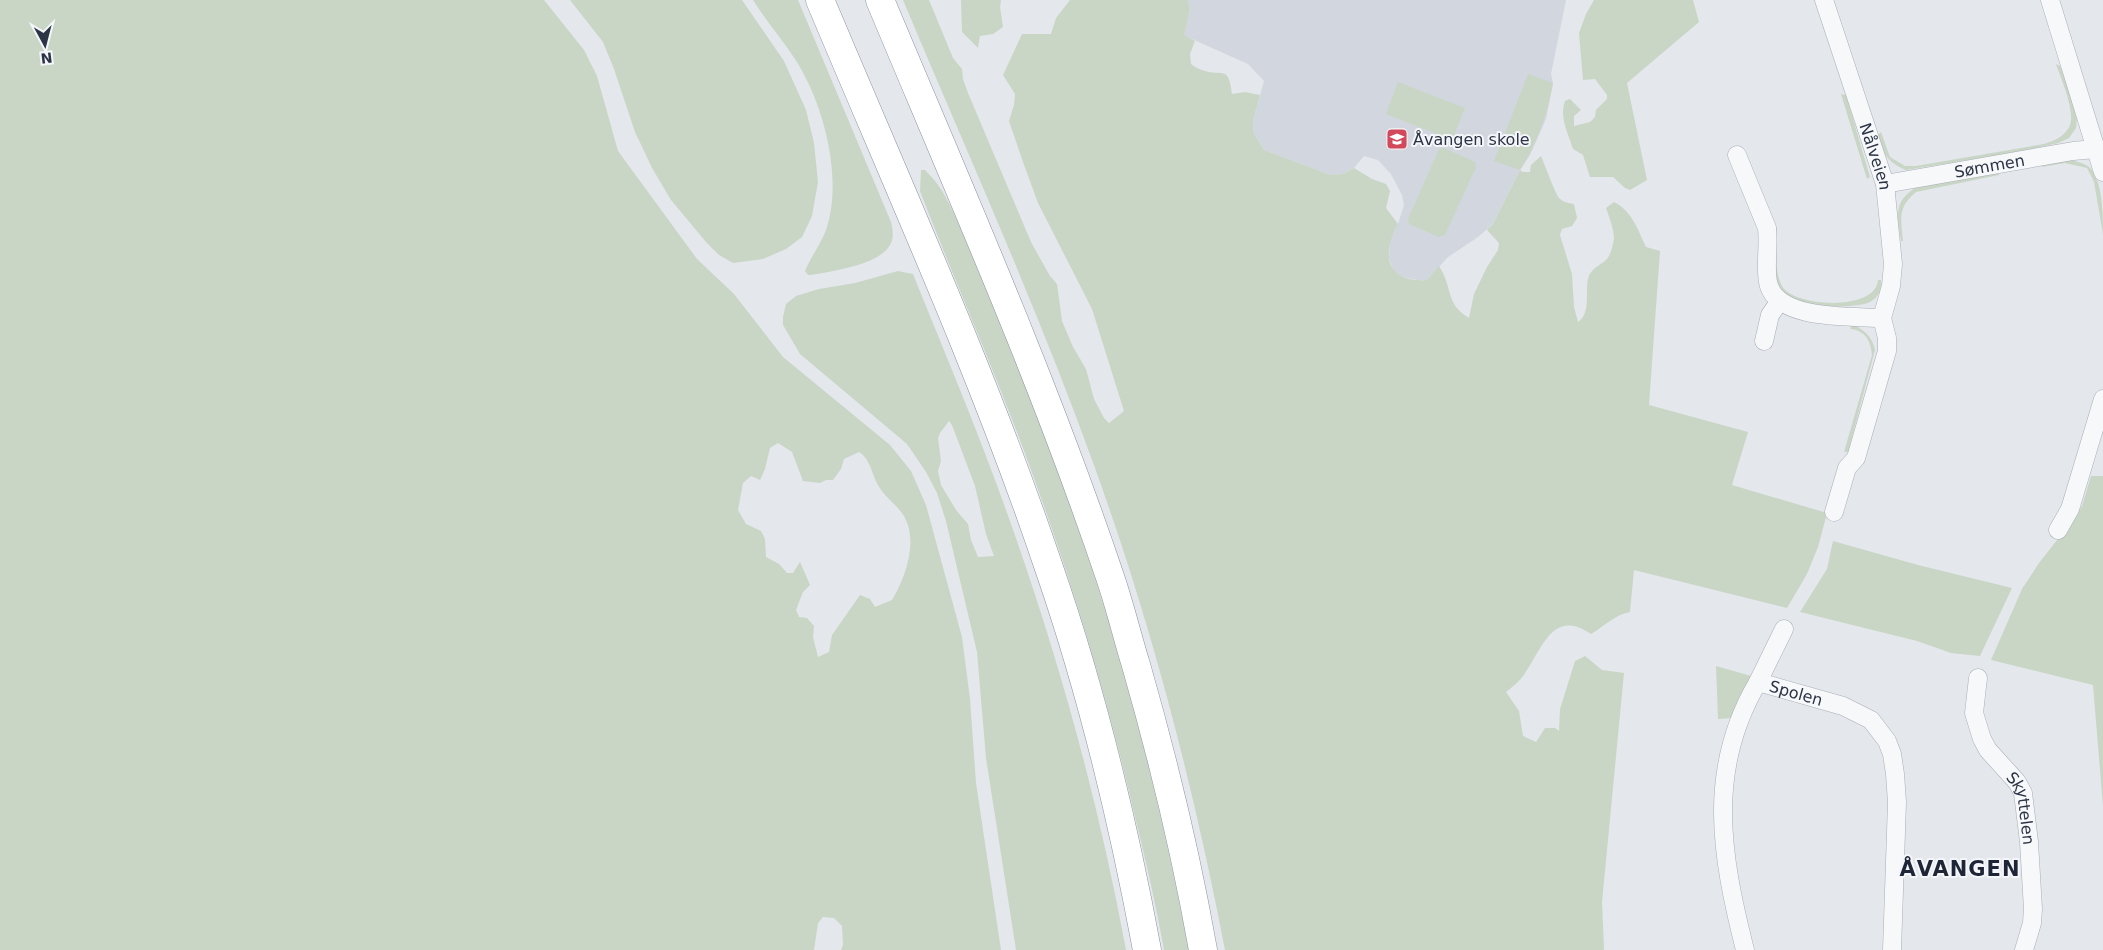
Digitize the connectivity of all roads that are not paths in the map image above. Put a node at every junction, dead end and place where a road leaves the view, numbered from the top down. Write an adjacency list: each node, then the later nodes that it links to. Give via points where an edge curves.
1 (820, 0): 18 (highway, via 979,376 1050,568 1097,725)
2 (880, 0): 19 (highway, via 1020,333 1108,571 1158,743)
3 (1824, 0): 8 (street, Nålveien)
4 (2050, 0): 5 (street)
5 (2095, 149): 7 (street); 8 (street, Sømmen)
6 (1737, 155): 9 (street, via 1767,228 1768,282)
7 (2103, 172)
8 (1884, 184): 10 (street, Nålveien, via 1893,264 1892,286)
9 (1779, 302): 10 (street, via 1795,310); 11 (street, via 1770,315)
10 (1882, 318): 13 (street, Nålveien, via 1887,351 1856,458 1847,468)
11 (1764, 342)
12 (2103, 399): 14 (street, via 2070,509)
13 (1834, 512)
14 (2058, 530)
15 (1784, 628): 17 (street)
16 (1978, 678): 22 (street, Skyttelen, via 1976,724 1988,750 2017,782 2025,800 2033,909)
17 (1758, 682): 20 (street, Spolen, via 1738,720 1726,761 1722,799 1729,877); 21 (street, Spolen, via 1843,706 1871,720 1887,740 1892,754 1897,802)
18 (1147, 950)
19 (1203, 950)
20 (1744, 950)
21 (1892, 950)
22 (2024, 950)

